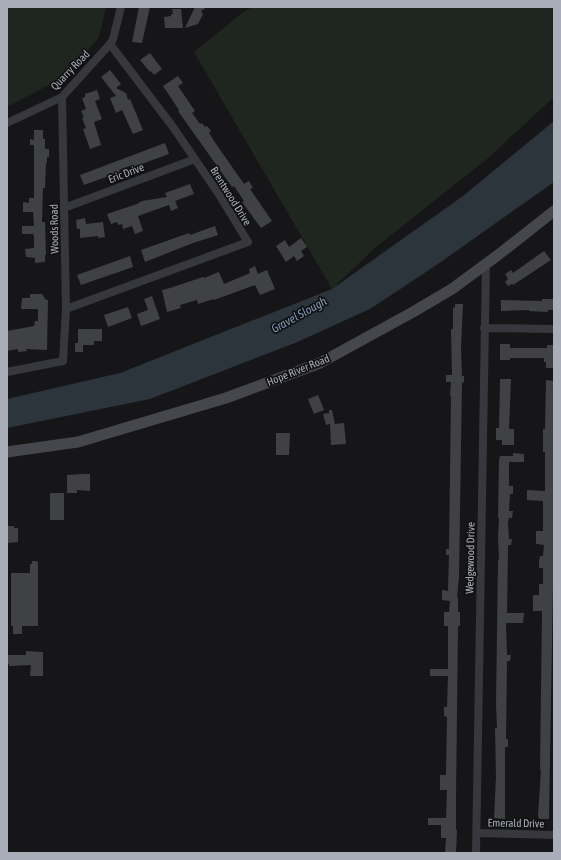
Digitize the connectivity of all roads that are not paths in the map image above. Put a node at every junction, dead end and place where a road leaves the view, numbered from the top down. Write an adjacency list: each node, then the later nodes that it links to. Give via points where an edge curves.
1 (121, 7): 2 (street, Quarry Road)
2 (110, 44): 3 (street, Quarry Road); 5 (street, Brentwood Drive)
3 (62, 97): 4 (street, Quarry Road); 6 (street, Woods Road)
4 (7, 123)
5 (195, 159): 6 (street, Eric Drive); 9 (street, Brentwood Drive, via 248,242)
6 (64, 208): 9 (street, Woods Road)
7 (554, 211): 8 (street, Hope River Road)
8 (486, 264): 10 (street, Wedgewood Drive); 13 (street, Hope River Road, via 414,312 320,363 226,398 85,440)
9 (66, 308): 12 (street, Woods Road, via 63,361)
10 (484, 328): 11 (street); 14 (street, Wedgewood Drive)
11 (554, 329)
12 (7, 372)
13 (7, 452)
14 (476, 833): 15 (street, Emerald Drive); 16 (street, Wedgewood Drive)
15 (554, 835)
16 (476, 853)

